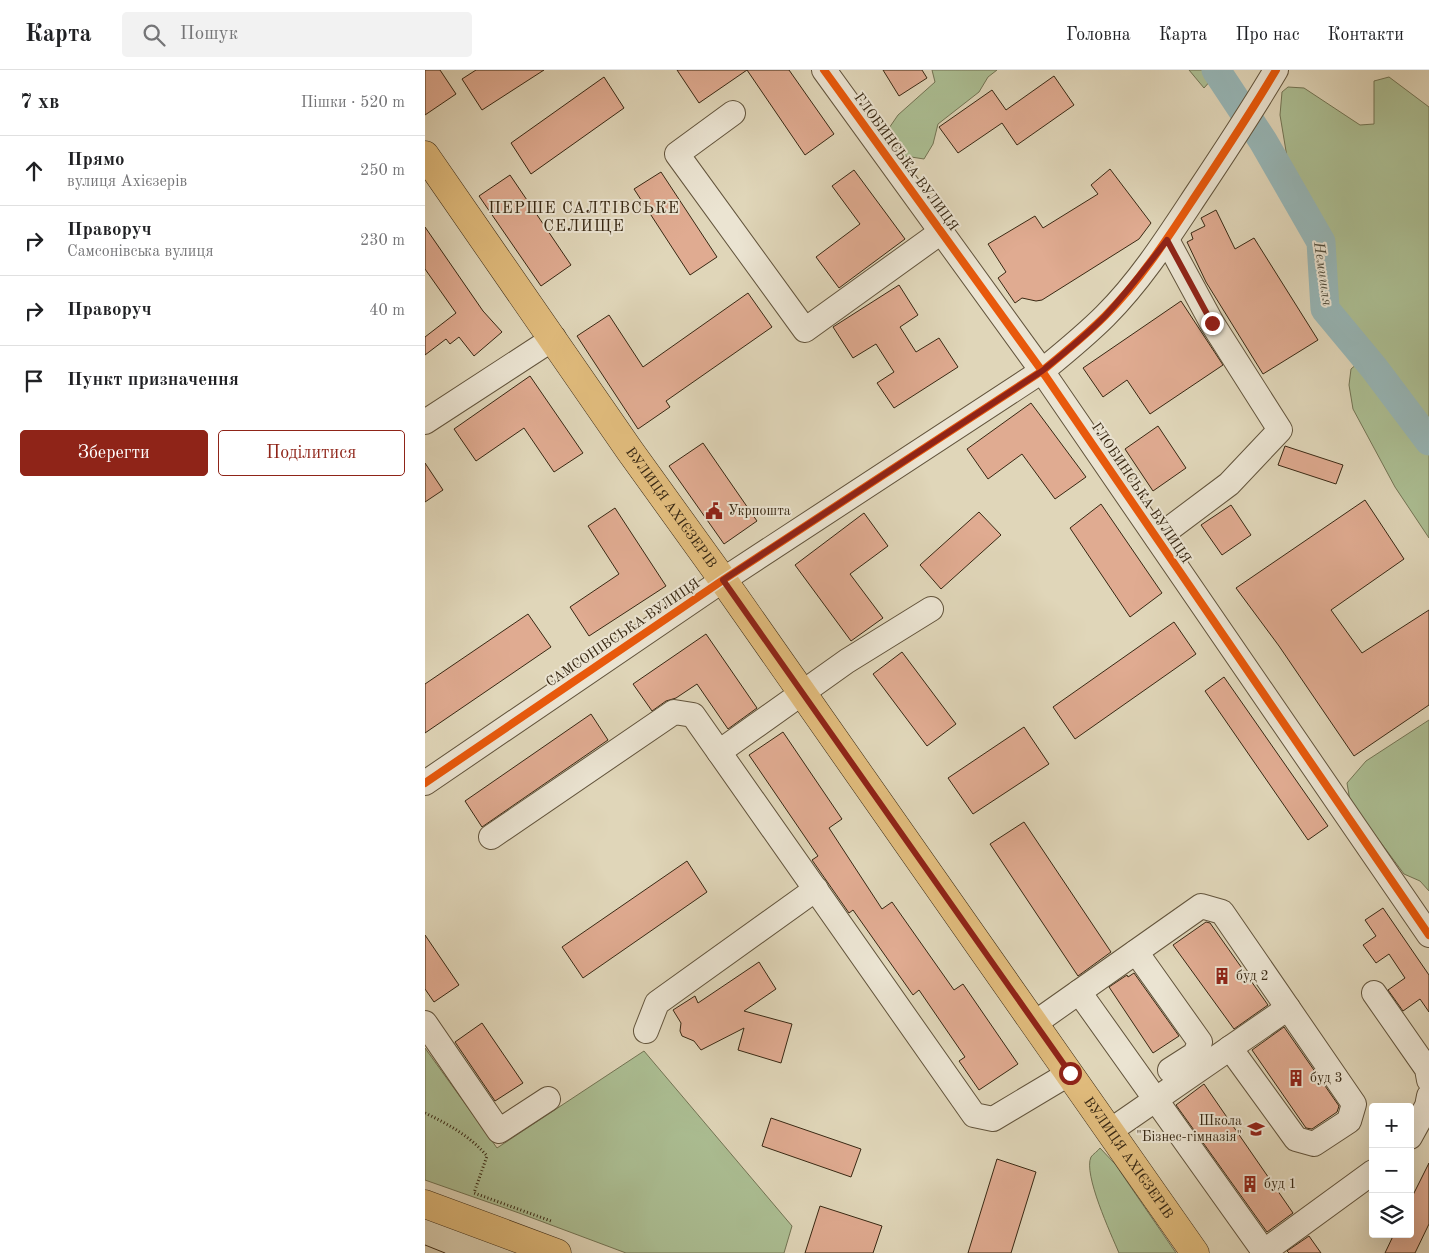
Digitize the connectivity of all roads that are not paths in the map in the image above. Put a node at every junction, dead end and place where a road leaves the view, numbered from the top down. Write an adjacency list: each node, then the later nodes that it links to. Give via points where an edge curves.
1 (824, 70): 5 (street, ГЛОБИНСЬКА ВУЛИЦЯ)
2 (1274, 74): 6 (street, САМСОНІВСЬКА ВУЛИЦЯ)
3 (733, 113): 5 (street, via 677,154 805,330)
4 (428, 166): 7 (main road, ВУЛИЦЯ АХІЄЗЕРІВ)
5 (941, 232): 8 (street, ГЛОБИНСЬКА ВУЛИЦЯ)
6 (1167, 240): 8 (street, САМСОНІВСЬКА ВУЛИЦЯ, via 1107,314); 10 (street, via 1212,323 1280,430 1229,484)
7 (554, 338): 9 (street); 11 (main road, ВУЛИЦЯ АХІЄЗЕРІВ)
8 (1042, 371): 10 (street, ГЛОБИНСЬКА ВУЛИЦЯ); 11 (street, САМСОНІВСЬКА ВУЛИЦЯ)
9 (425, 422)
10 (1157, 538): 18 (street, ГЛОБИНСЬКА ВУЛИЦЯ)
11 (723, 580): 13 (main road, ВУЛИЦЯ АХІЄЗЕРІВ); 15 (street, САМСОНІВСЬКА ВУЛИЦЯ)
12 (931, 609): 13 (street)
13 (802, 692): 14 (street); 24 (main road, ВУЛИЦЯ АХІЄЗЕРІВ)
14 (719, 752): 16 (street, via 693,715 674,712); 17 (street)
15 (427, 776)
16 (491, 837)
17 (816, 889): 25 (street, via 657,1003); 28 (street, via 974,1115 993,1119)
18 (1429, 935)
19 (1136, 952): 20 (street); 22 (street, via 1201,906 1221,912); 27 (street, via 1200,1042)
20 (1079, 992): 24 (street); 30 (street)
21 (1374, 993): 29 (street, via 1427,1069)
22 (1288, 1008): 26 (street); 26 (street, via 1354,1104 1349,1122 1313,1144 1296,1139)
23 (425, 1023): 32 (street, via 499,1131)
24 (1035, 1023): 28 (main road, ВУЛИЦЯ АХІЄЗЕРІВ)
25 (645, 1031)
26 (1230, 1048): 27 (street)
27 (1200, 1060): 30 (street); 34 (street)
28 (1070, 1073): 34 (main road, ВУЛИЦЯ АХІЄЗЕРІВ)
29 (1429, 1080)
30 (1146, 1086): 40 (street)
31 (1429, 1096): 33 (street)
32 (548, 1099)
33 (1414, 1130)
34 (1110, 1131): 39 (main road, ВУЛИЦЯ АХІЄЗЕРІВ)
35 (1369, 1175): 40 (street)
36 (425, 1204): 37 (main road)
37 (510, 1245): 38 (main road)
38 (557, 1253)
39 (1195, 1253)
40 (1264, 1253)

